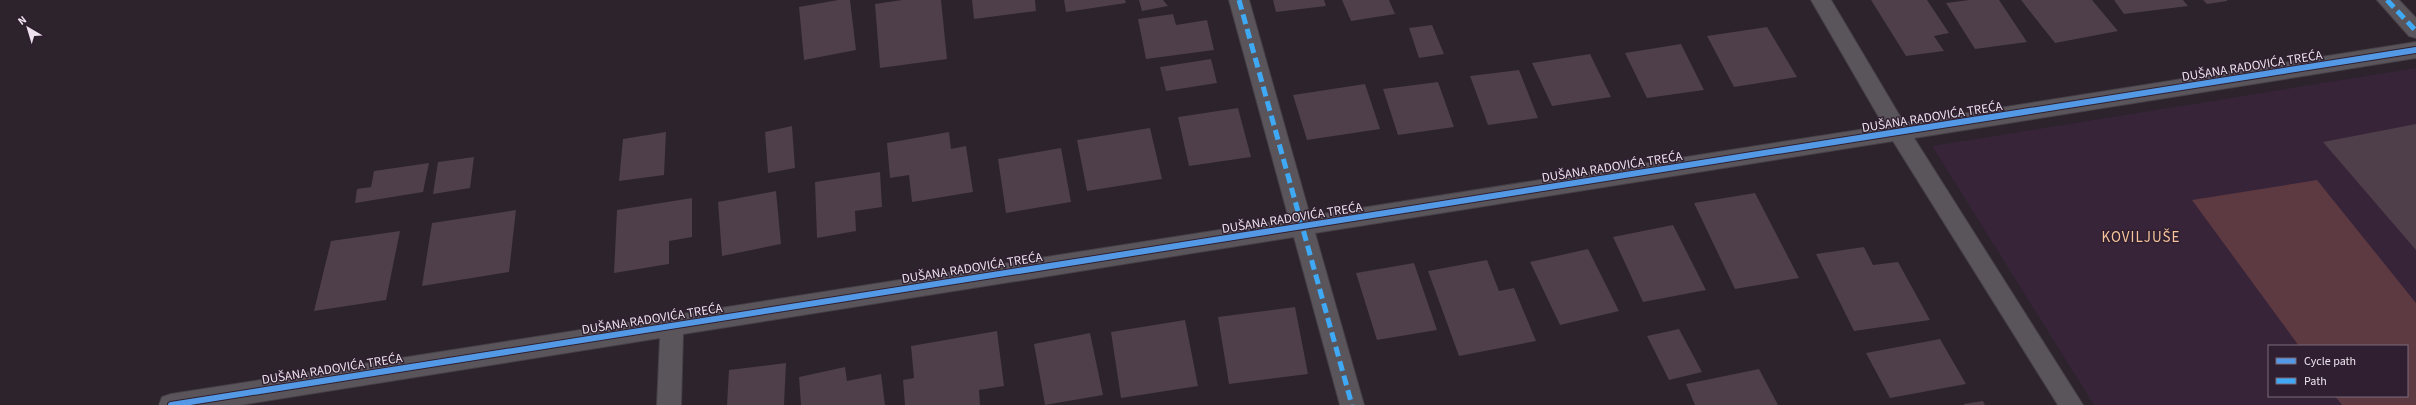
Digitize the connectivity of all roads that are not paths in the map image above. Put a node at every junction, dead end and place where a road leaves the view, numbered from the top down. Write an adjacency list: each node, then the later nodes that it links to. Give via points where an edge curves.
1 (1239, 0): 7 (street)
2 (1820, 0): 6 (street)
3 (2387, 0): 4 (street)
4 (2416, 31)
5 (2416, 50): 6 (street, DUŠANA RADOVIĆA TREĆA)
6 (1899, 132): 7 (street, DUŠANA RADOVIĆA TREĆA); 12 (street)
7 (1301, 226): 8 (street, DUŠANA RADOVIĆA TREĆA); 11 (street)
8 (672, 326): 9 (street, DUŠANA RADOVIĆA TREĆA); 10 (street)
9 (171, 405)
10 (669, 405)
11 (1352, 405)
12 (2071, 405)

